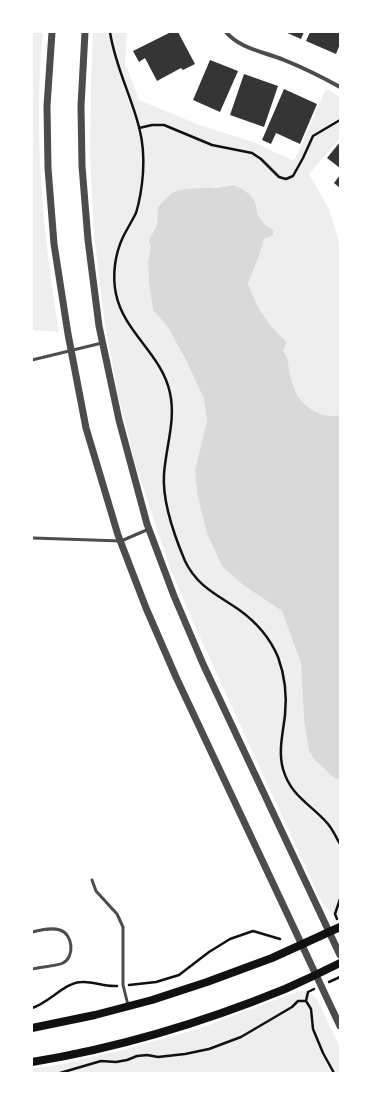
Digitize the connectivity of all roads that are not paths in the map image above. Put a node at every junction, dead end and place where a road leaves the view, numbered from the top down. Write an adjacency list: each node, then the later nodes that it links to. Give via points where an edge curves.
1 (52, 32): 6 (street, via 47,106 48,168 54,244)
2 (85, 32): 5 (street, via 81,106 82,166 88,240)
3 (226, 32): 4 (street, via 238,42 305,69)
4 (340, 87)
5 (102, 343): 6 (lane); 8 (street, via 119,420)
6 (71, 350): 7 (lane); 10 (street, via 86,428)
7 (32, 360)
8 (149, 529): 10 (lane); 14 (street, via 203,664)
9 (33, 538): 10 (lane)
10 (121, 541): 15 (street, via 146,608 176,676)
11 (92, 880): 20 (lane, via 96,890 117,914 123,927 123,985)
12 (339, 923): 14 (main road)
13 (32, 932): 18 (lane, via 61,930 68,936 71,946 70,956 64,963)
14 (329, 932): 15 (main road); 16 (street)
15 (302, 944): 19 (street); 20 (main road, via 207,982)
16 (340, 955)
17 (340, 963): 19 (main road)
18 (32, 969)
19 (316, 974): 21 (street); 23 (main road, via 218,1014 162,1032 102,1048)
20 (129, 1007): 22 (main road)
21 (340, 1026)
22 (32, 1028)
23 (32, 1062)

